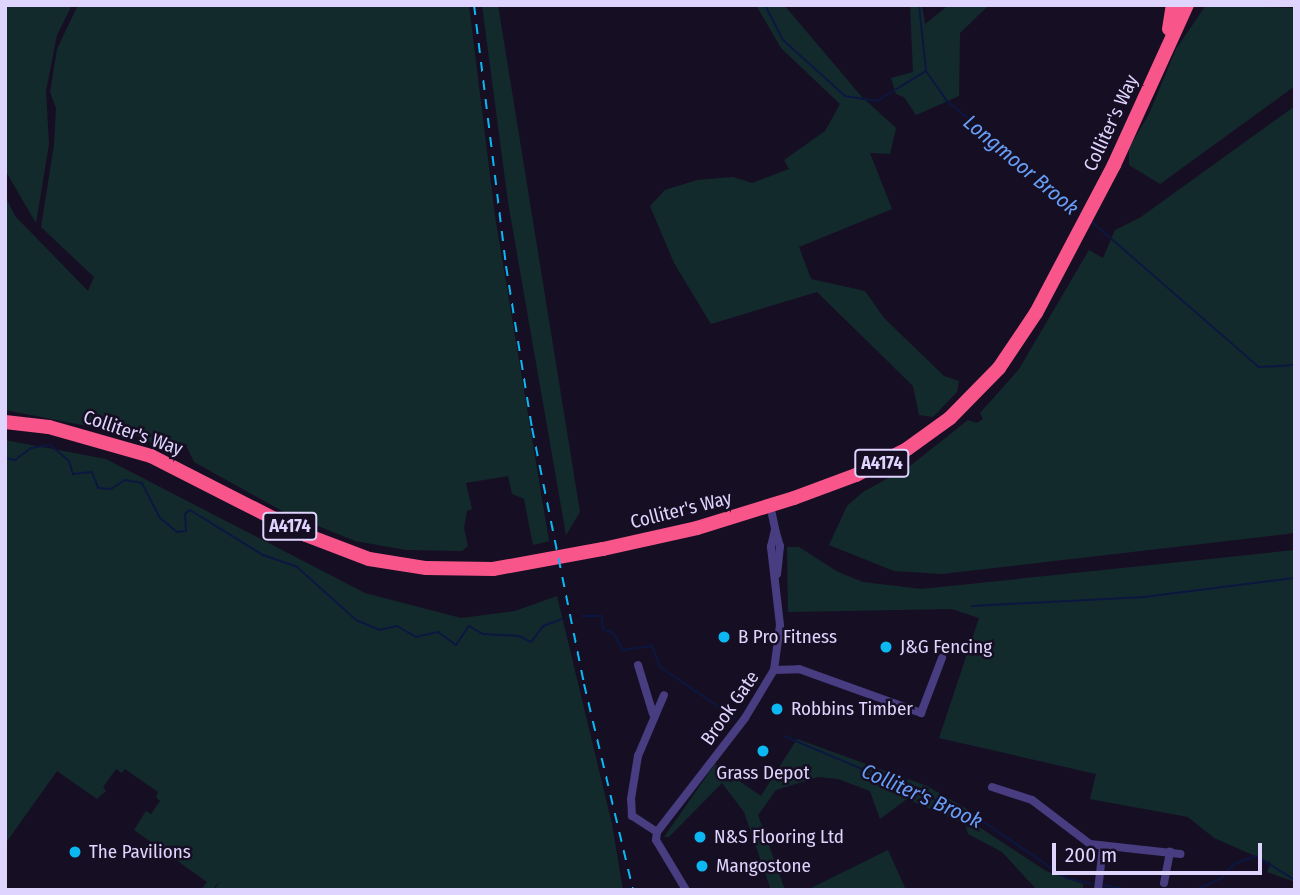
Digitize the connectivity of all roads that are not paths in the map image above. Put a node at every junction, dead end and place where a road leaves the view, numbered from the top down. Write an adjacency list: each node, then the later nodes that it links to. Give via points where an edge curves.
1 (1174, 5): 4 (highway, Colliter's Way)
2 (1187, 5): 4 (highway, Colliter's Way)
3 (1194, 5): 4 (highway, A4174)
4 (1164, 55): 6 (highway, Colliter's Way / A4174, via 1092,206 1015,346 950,418 880,464)
5 (5, 422): 6 (highway, Colliter's Way / A4174, via 50,428 151,456 306,535 369,559 426,568 519,565 697,528)
6 (770, 505): 9 (street, via 780,625)
7 (942, 658): 9 (street, Brook Gate, via 922,713 799,669)
8 (638, 665): 11 (street)
9 (774, 670): 13 (street, Brook Gate, via 745,718)
10 (664, 695): 11 (street)
11 (653, 713): 13 (street, via 638,756 631,799 632,816)
12 (992, 787): 14 (street, via 1032,800 1076,838)
13 (657, 832): 18 (street, via 656,840)
14 (1103, 846): 15 (street); 19 (street)
15 (1170, 852): 16 (street); 17 (street)
16 (1180, 855)
17 (1164, 883)
18 (686, 890)
19 (1098, 890)

